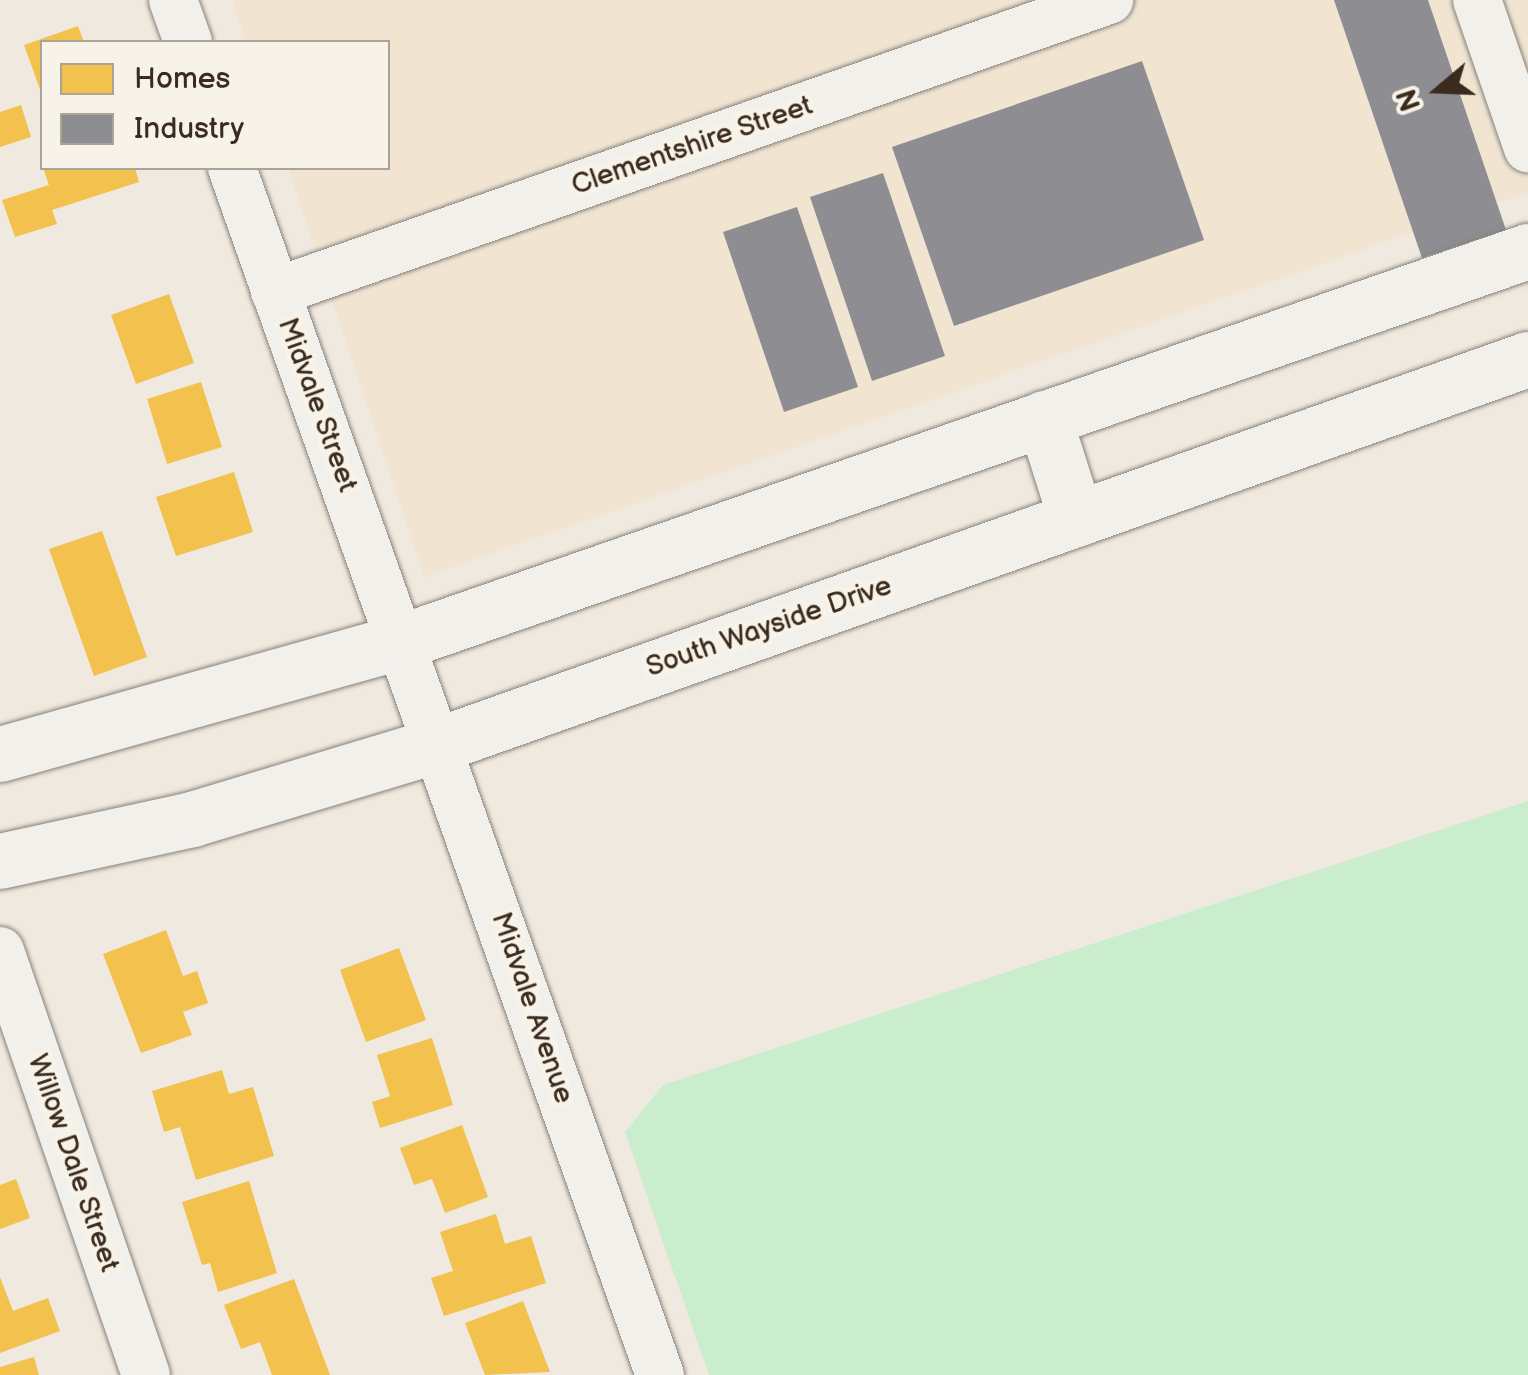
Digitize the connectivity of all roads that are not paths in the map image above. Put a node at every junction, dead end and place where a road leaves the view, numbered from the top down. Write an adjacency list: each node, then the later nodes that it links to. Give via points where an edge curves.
1 (174, 0): 4 (street)
2 (1110, 0): 8 (street, Clementshire Street)
3 (1476, 0): 5 (street)
4 (187, 40)
5 (1528, 148)
6 (233, 170): 8 (street, Midvale Street)
7 (1528, 250): 10 (main road)
8 (275, 292): 12 (street, Midvale Street)
9 (1528, 359): 11 (main road, South Wayside Drive)
10 (1044, 418): 11 (main road); 12 (main road)
11 (1076, 519): 13 (main road, South Wayside Drive)
12 (404, 641): 13 (street, Midvale Avenue); 14 (main road)
13 (440, 744): 15 (main road, South Wayside Drive, via 192,819); 18 (street, Midvale Avenue)
14 (0, 754)
15 (0, 861)
16 (0, 951): 17 (street, Willow Dale Street)
17 (146, 1375)
18 (660, 1375)

